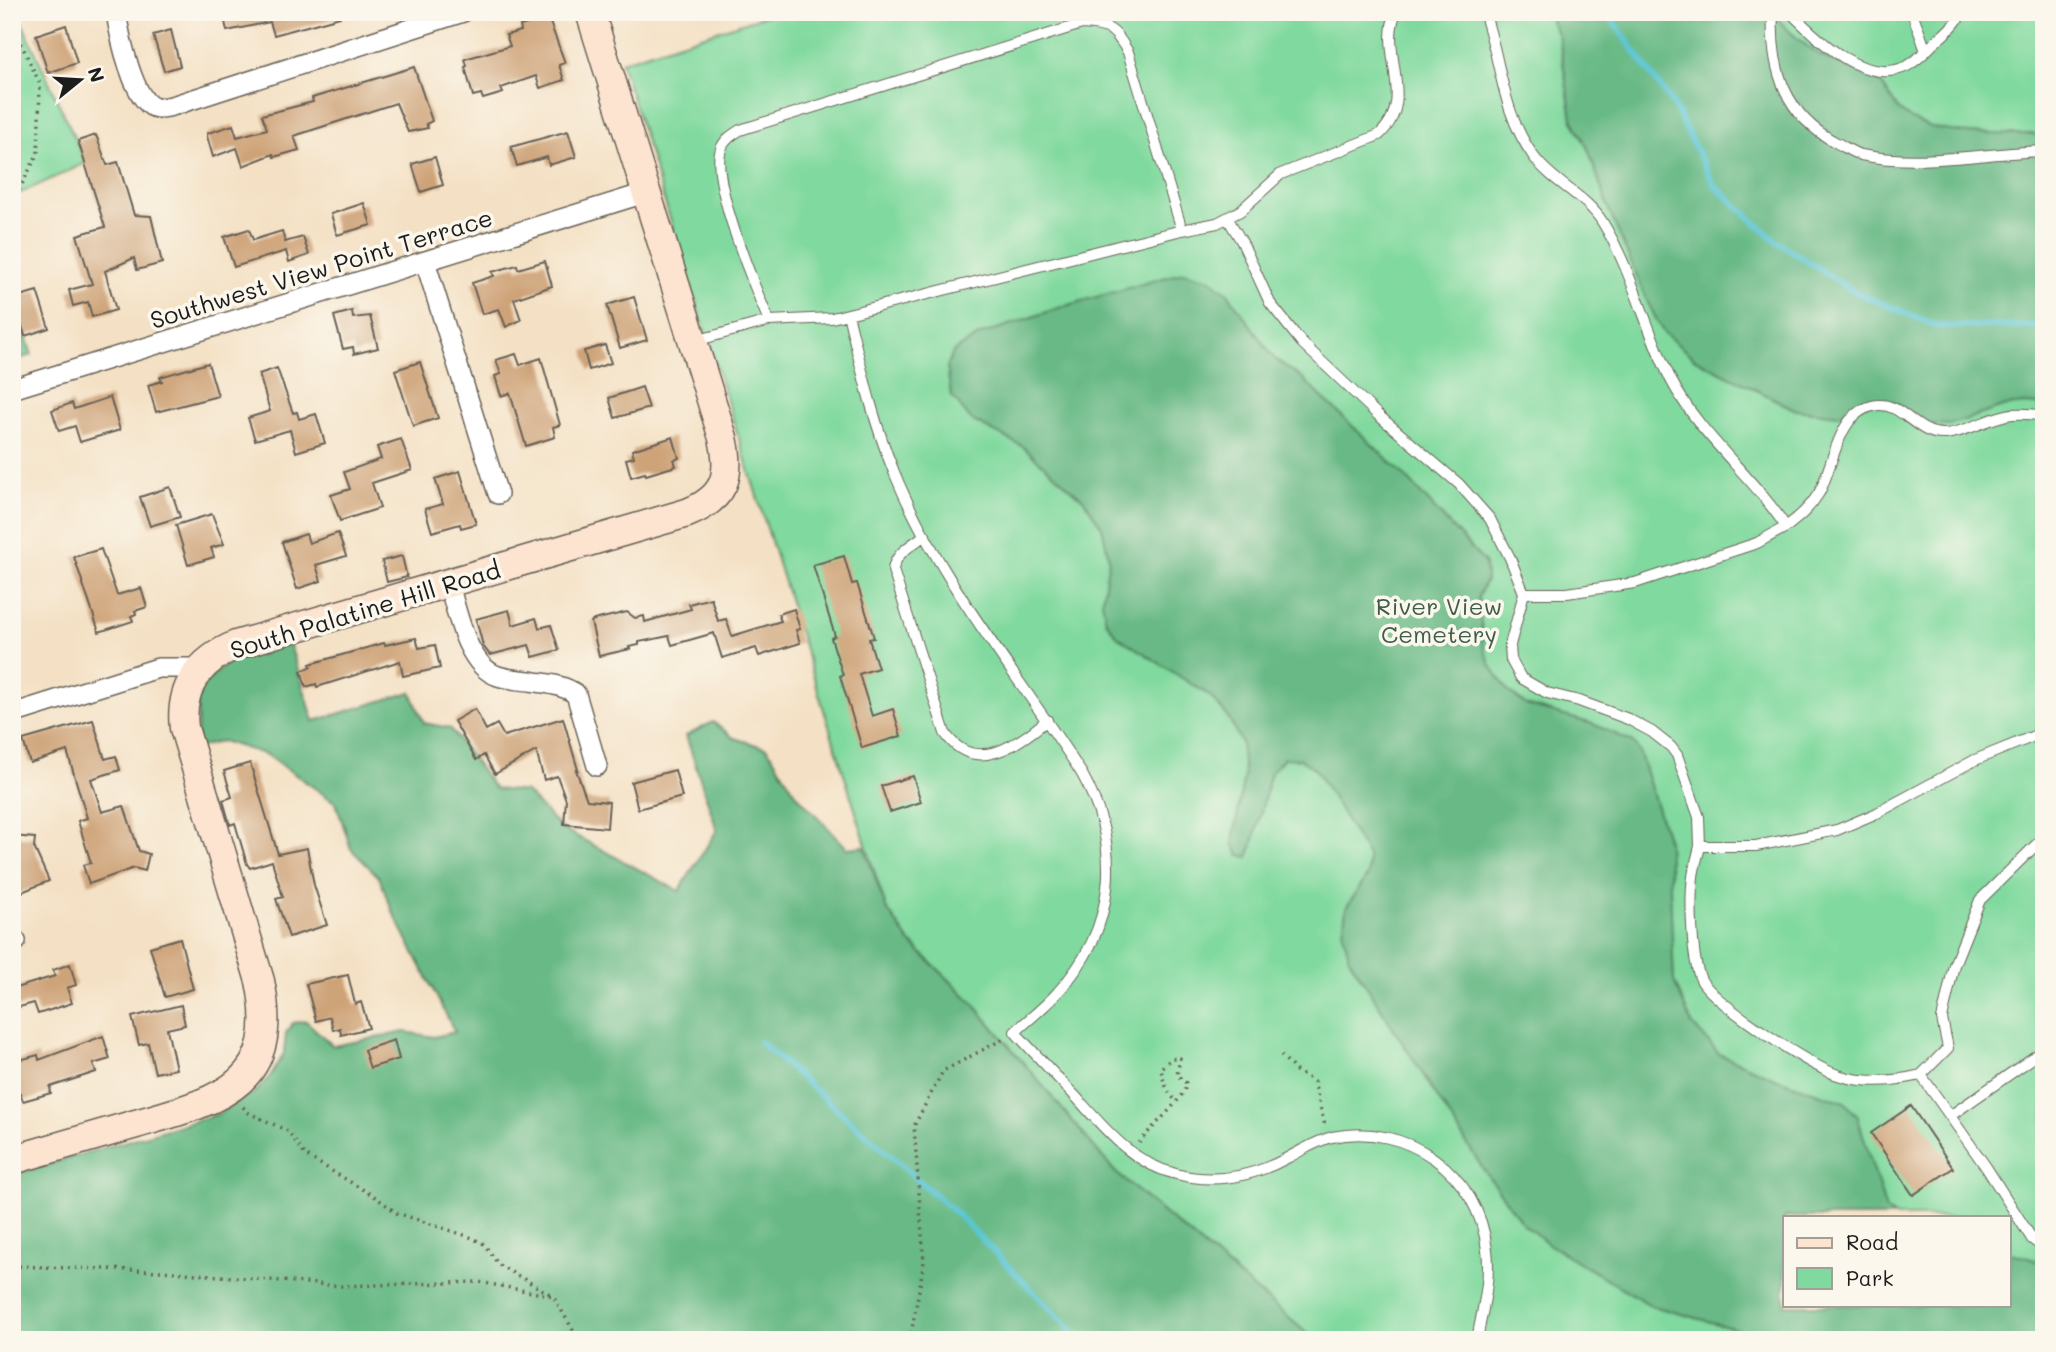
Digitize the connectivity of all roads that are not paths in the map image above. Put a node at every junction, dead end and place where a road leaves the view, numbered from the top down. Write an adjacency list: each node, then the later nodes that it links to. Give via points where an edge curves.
1 (116, 12): 2 (street, via 141,98 156,108)
2 (463, 12)
3 (590, 12): 12 (street, South Palatine Hill Road)
4 (1396, 12): 13 (lane, via 1392,32 1398,95 1388,127 1379,135 1281,174)
5 (1484, 12): 22 (lane, via 1515,127 1536,160 1602,221 1671,380 1692,414)
6 (1773, 12): 11 (lane, via 1776,69 1792,106 1818,133 1859,155 1949,159)
7 (1790, 12): 10 (lane, via 1829,48 1861,66 1896,69)
8 (1912, 12): 10 (lane)
9 (1962, 12): 10 (lane)
10 (1926, 51)
11 (2044, 151)
12 (645, 193): 15 (street, Southwest View Point Terrace); 18 (street, South Palatine Hill Road)
13 (1228, 219): 14 (lane); 25 (lane, via 1270,303 1302,343 1460,484 1490,519)
14 (1182, 230): 16 (lane); 17 (lane, via 1128,52 1119,36 1105,25 1082,24 730,136 721,146 718,169 749,274)
15 (425, 261): 19 (street, Southwest View Point Terrace); 21 (street)
16 (848, 314): 17 (lane); 23 (lane, via 878,431)
17 (769, 321): 18 (lane)
18 (692, 341): 24 (street, South Palatine Hill Road, via 726,449 723,486 711,501 687,513)
19 (12, 389)
20 (2044, 416): 22 (lane, via 2010,414 1965,430 1936,434 1891,407 1876,405 1859,412 1843,428 1818,495)
21 (498, 494)
22 (1786, 527): 25 (lane, via 1756,543 1635,583 1567,593)
23 (925, 535): 28 (lane); 28 (lane, via 899,555 893,570 945,733 961,749 991,754 1009,748)
24 (449, 584): 26 (street, South Palatine Hill Road, via 236,645); 30 (street, via 470,649 485,669 497,676 562,686 576,694)
25 (1524, 593): 32 (lane, via 1510,645 1515,671 1547,693 1628,719 1671,747 1699,817)
26 (199, 668): 27 (street, via 158,668); 36 (street, South Palatine Hill Road, via 185,699 186,739 258,974 265,1012 258,1056 234,1086 215,1099)
27 (12, 714)
28 (1047, 720): 38 (lane, via 1100,810 1108,883 1101,918 1075,971 1015,1032 1132,1153 1173,1174 1235,1177 1329,1138 1373,1134 1427,1152 1461,1184 1479,1214 1488,1272)
29 (2044, 732): 32 (lane, via 1975,760 1837,830 1756,846)
30 (597, 766)
31 (2044, 837): 34 (lane, via 1980,900 1954,965 1942,1019 1948,1048)
32 (1700, 846): 34 (lane, via 1692,910 1702,982 1734,1011 1795,1053 1840,1076 1901,1080)
33 (2044, 1050): 35 (lane)
34 (1921, 1075): 35 (lane)
35 (1950, 1116): 37 (lane, via 2032,1239)
36 (12, 1160)
37 (2044, 1248)
38 (1477, 1340)

